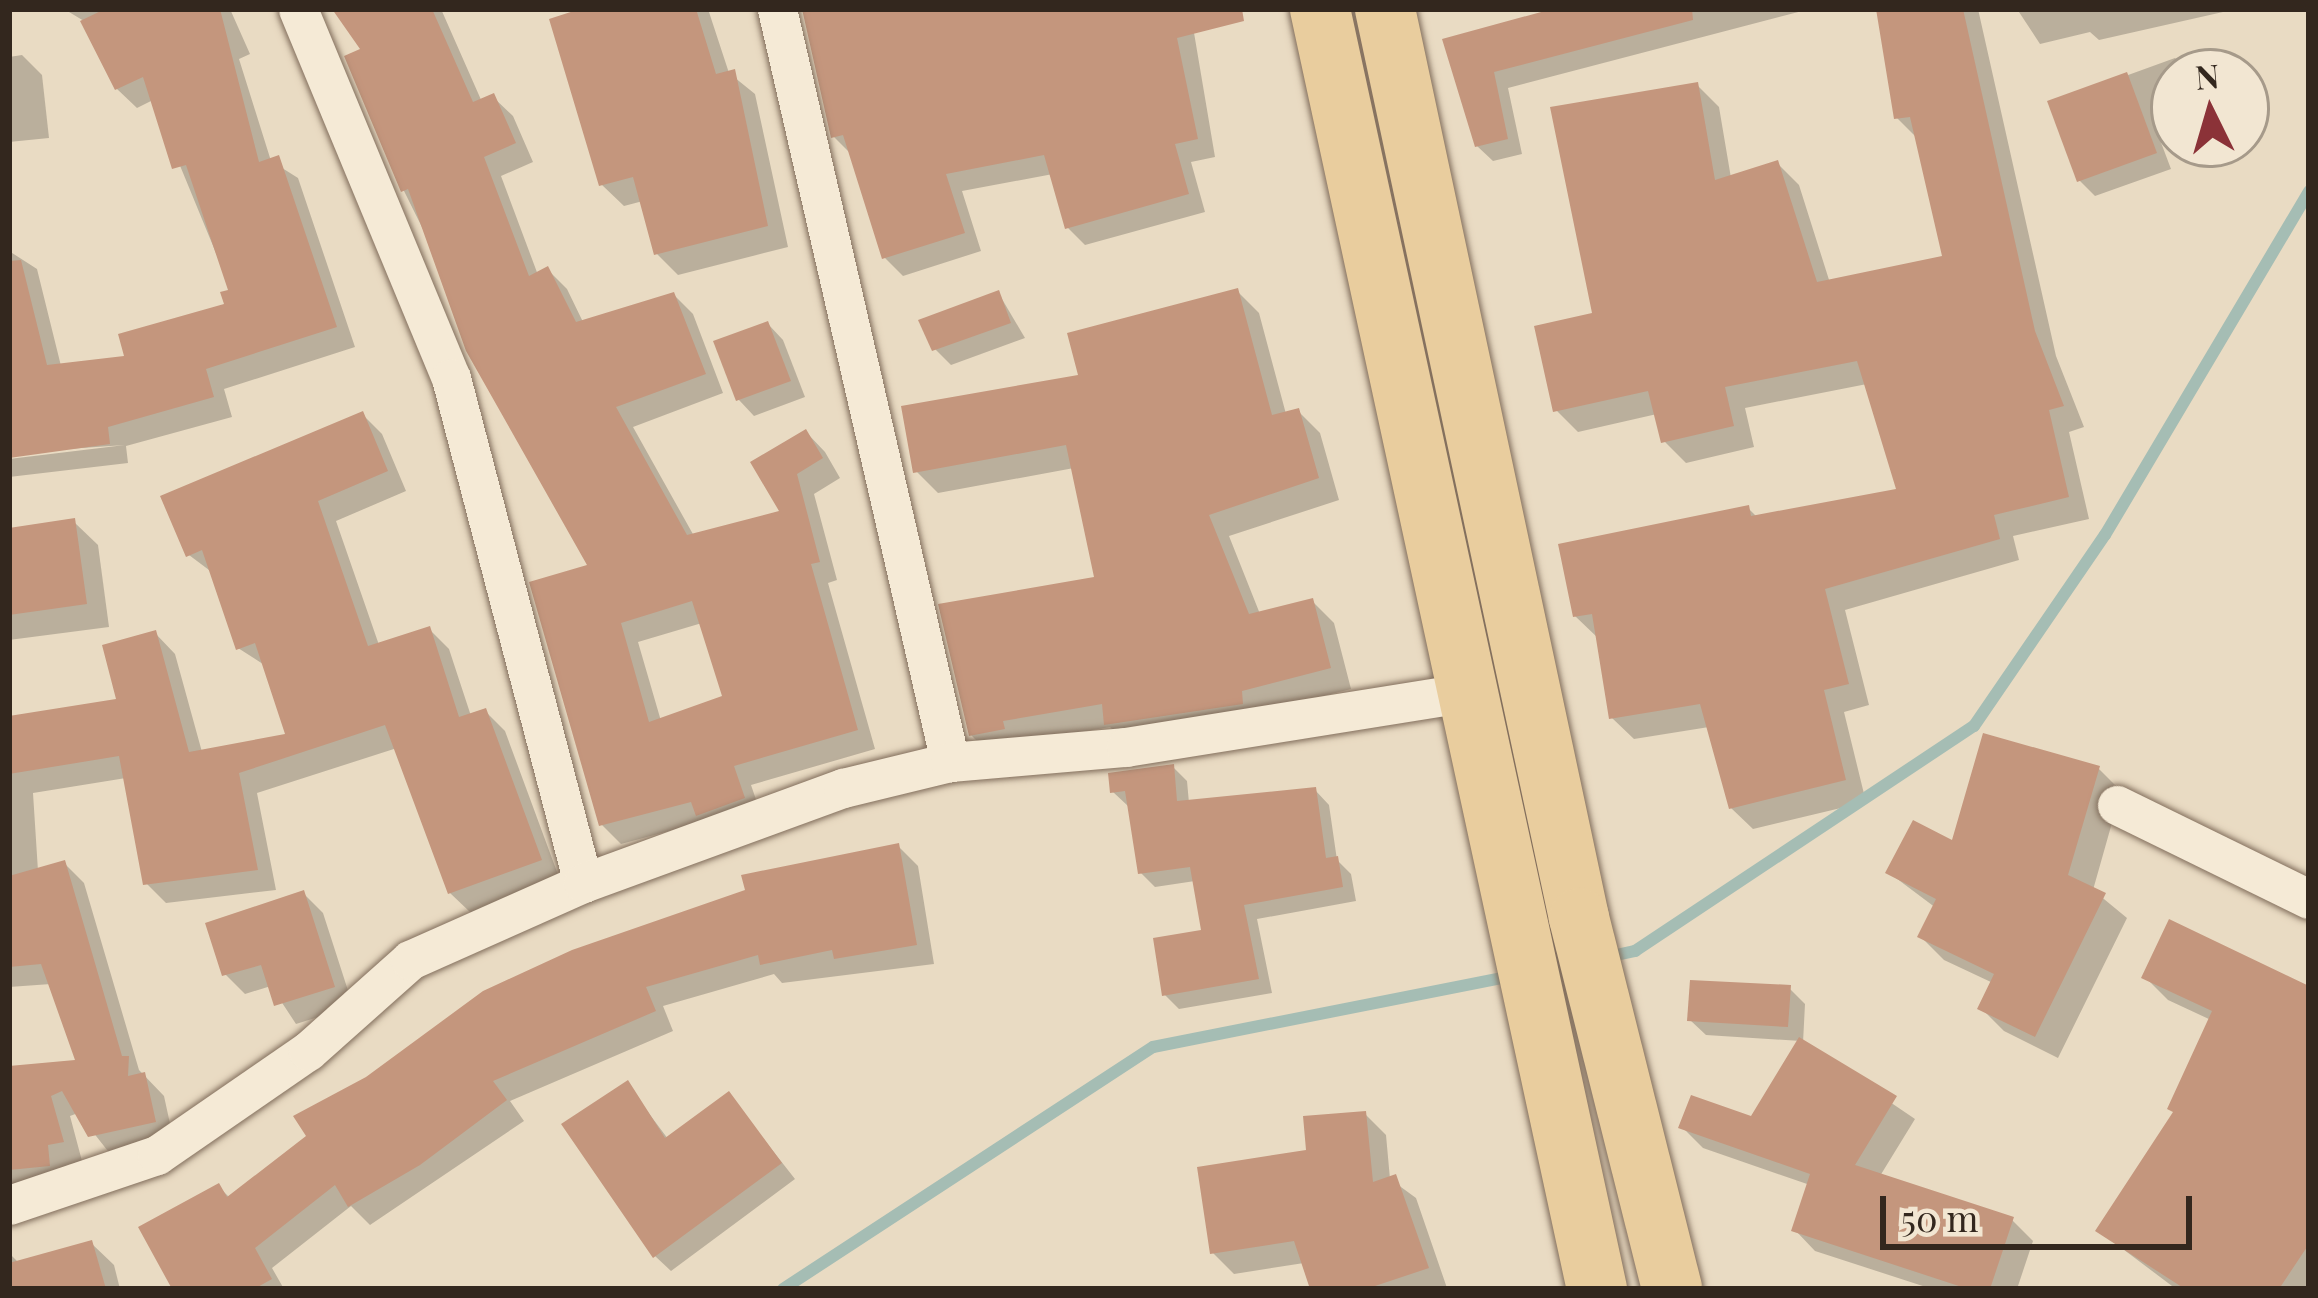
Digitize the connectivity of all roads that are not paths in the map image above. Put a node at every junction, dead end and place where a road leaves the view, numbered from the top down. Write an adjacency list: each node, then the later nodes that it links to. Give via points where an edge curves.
1 (298, 9): 8 (street, via 451,379)
2 (777, 9): 6 (street)
3 (1320, 9): 5 (main road)
4 (1384, 9): 12 (main road, via 1579,918)
5 (1469, 692): 6 (street, via 1126,748); 11 (main road)
6 (950, 762): 8 (street, via 843,788)
7 (2117, 805): 9 (street)
8 (583, 883): 10 (street, via 410,960 308,1051 158,1155)
9 (2309, 899)
10 (9, 1205)
11 (1597, 1289)
12 (1672, 1289)

